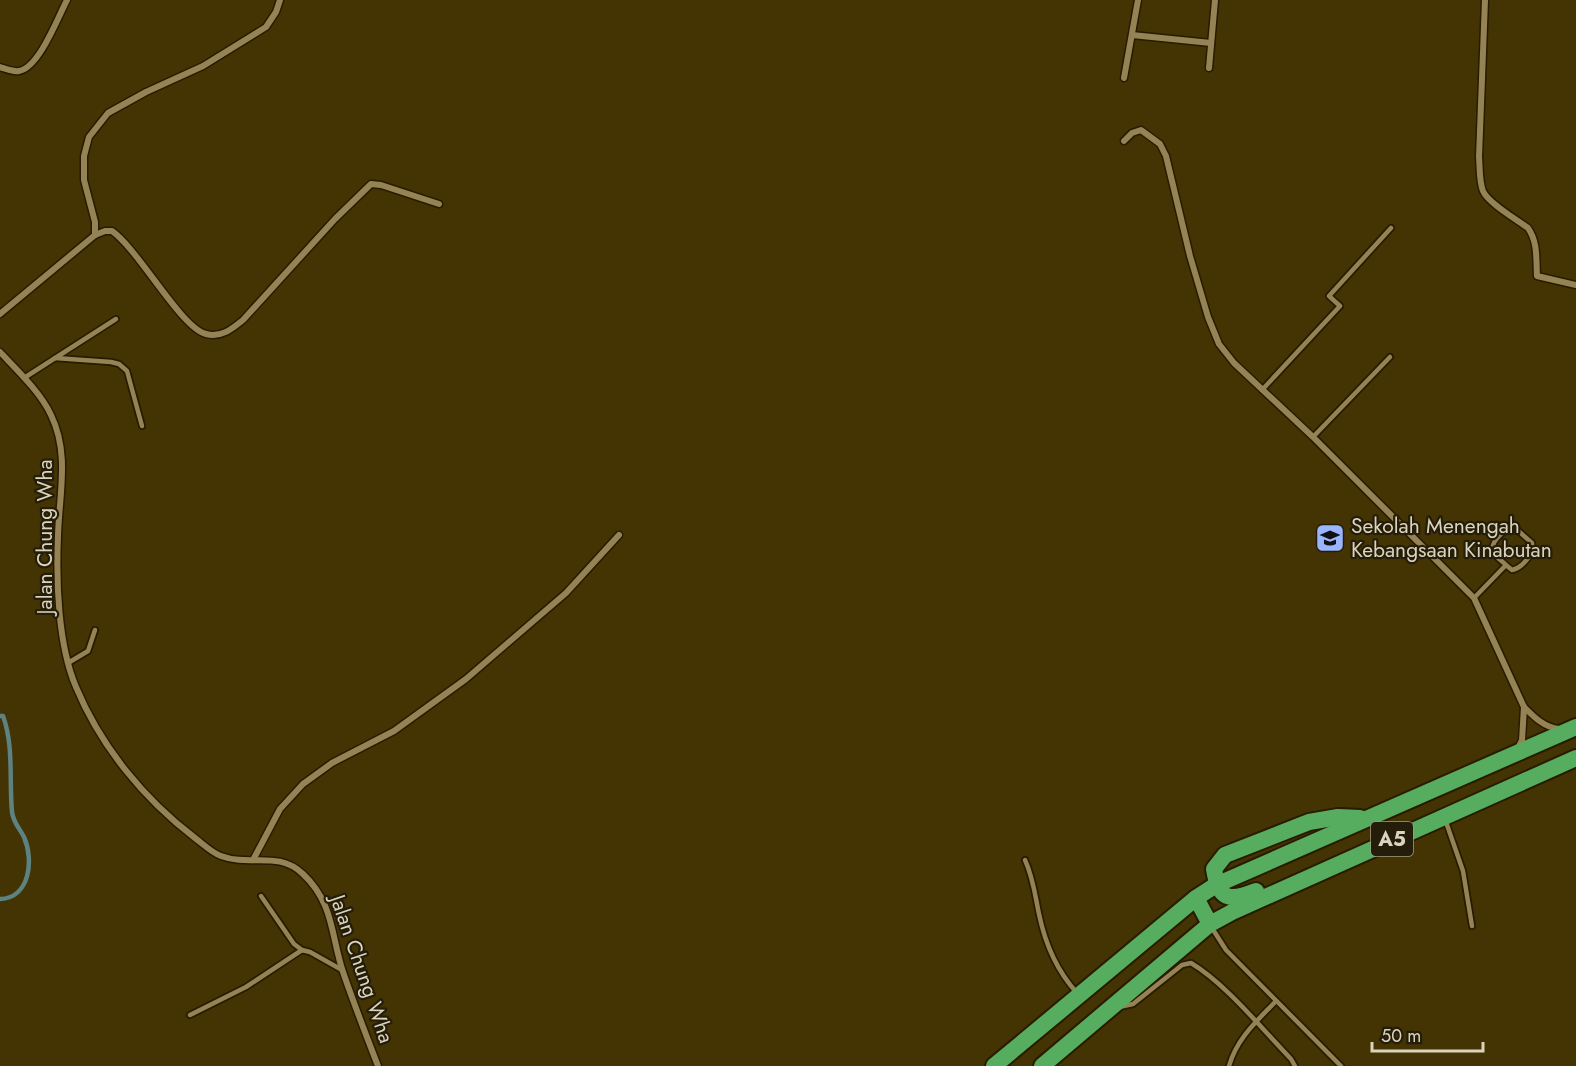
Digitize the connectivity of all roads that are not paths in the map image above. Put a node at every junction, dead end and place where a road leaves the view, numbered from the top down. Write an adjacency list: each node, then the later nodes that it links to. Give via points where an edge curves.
1 (67, 0): 8 (street, via 30,66 21,71)
2 (280, 0): 14 (street, via 266,27 203,66 108,113 89,137 84,180)
3 (1138, 0): 6 (street)
4 (1215, 0): 7 (street)
5 (1485, 0): 15 (street, via 1479,157 1484,193 1532,233 1537,276)
6 (1132, 35): 7 (street); 10 (street)
7 (1211, 43): 9 (street)
8 (0, 67)
9 (1209, 68)
10 (1124, 78)
11 (1124, 141): 22 (street, via 1141,129 1160,144 1219,344)
12 (440, 204): 14 (street, via 371,184 243,320 230,331 216,335 204,334 191,325 117,235 112,231)
13 (1391, 228): 22 (lane, via 1329,296 1340,306)
14 (95, 235): 16 (street)
15 (1576, 285)
16 (0, 314)
17 (116, 319): 20 (lane)
18 (0, 352): 21 (street, Jalan Chung Wha)
19 (1390, 357): 24 (lane)
20 (55, 358): 21 (lane); 23 (lane, via 119,364 127,371)
21 (24, 378): 29 (street, Jalan Chung Wha, via 51,414 60,440 63,467 57,602)
22 (1262, 390): 24 (street)
23 (142, 426)
24 (1313, 437): 27 (street)
25 (619, 535): 37 (street, via 566,593 466,679 394,731 332,763 303,784 280,809)
26 (1506, 565): 26 (lane, via 1516,569 1533,552 1532,543 1514,527 1505,530 1493,543 1492,549); 27 (lane)
27 (1474, 598): 30 (street)
28 (95, 630): 29 (lane, via 88,651)
29 (68, 663): 37 (street, Jalan Chung Wha, via 75,687 99,732 133,781 172,820 221,856)
30 (1524, 707): 31 (street, via 1550,728); 32 (street, via 1522,740)
31 (1573, 729): 32 (highway, A5)
32 (1515, 753): 35 (highway, A5)
33 (1576, 758): 34 (highway, A5)
34 (1444, 817): 36 (highway, A5); 43 (lane, via 1463,871)
35 (1365, 818): 39 (highway, A5); 39 (highway, via 1309,822 1225,855 1214,869)
36 (1378, 845): 39 (highway, via 1360,843 1242,897 1229,898); 42 (highway, A5)
37 (253, 860): 45 (street, Jalan Chung Wha, via 290,864 315,888 333,926)
38 (1025, 860): 46 (lane, via 1053,959)
39 (1216, 885): 41 (highway, A5)
40 (261, 896): 44 (lane)
41 (1196, 898): 42 (highway); 46 (highway, A5)
42 (1210, 924): 47 (lane, via 1226,950); 48 (highway, A5)
43 (1472, 926)
44 (302, 950): 45 (lane); 49 (lane, via 246,987)
45 (342, 970): 51 (street, Jalan Chung Wha)
46 (1079, 995): 52 (highway, A5)
47 (1276, 1001): 50 (lane); 56 (lane)
48 (1111, 1006): 50 (lane, via 1133,1005 1182,965 1191,963); 53 (highway, A5)
49 (190, 1015)
50 (1255, 1022): 54 (lane, via 1236,1045); 55 (lane)
51 (378, 1066)
52 (994, 1066)
53 (1042, 1066)
54 (1229, 1066)
55 (1295, 1066)
56 (1341, 1066)

